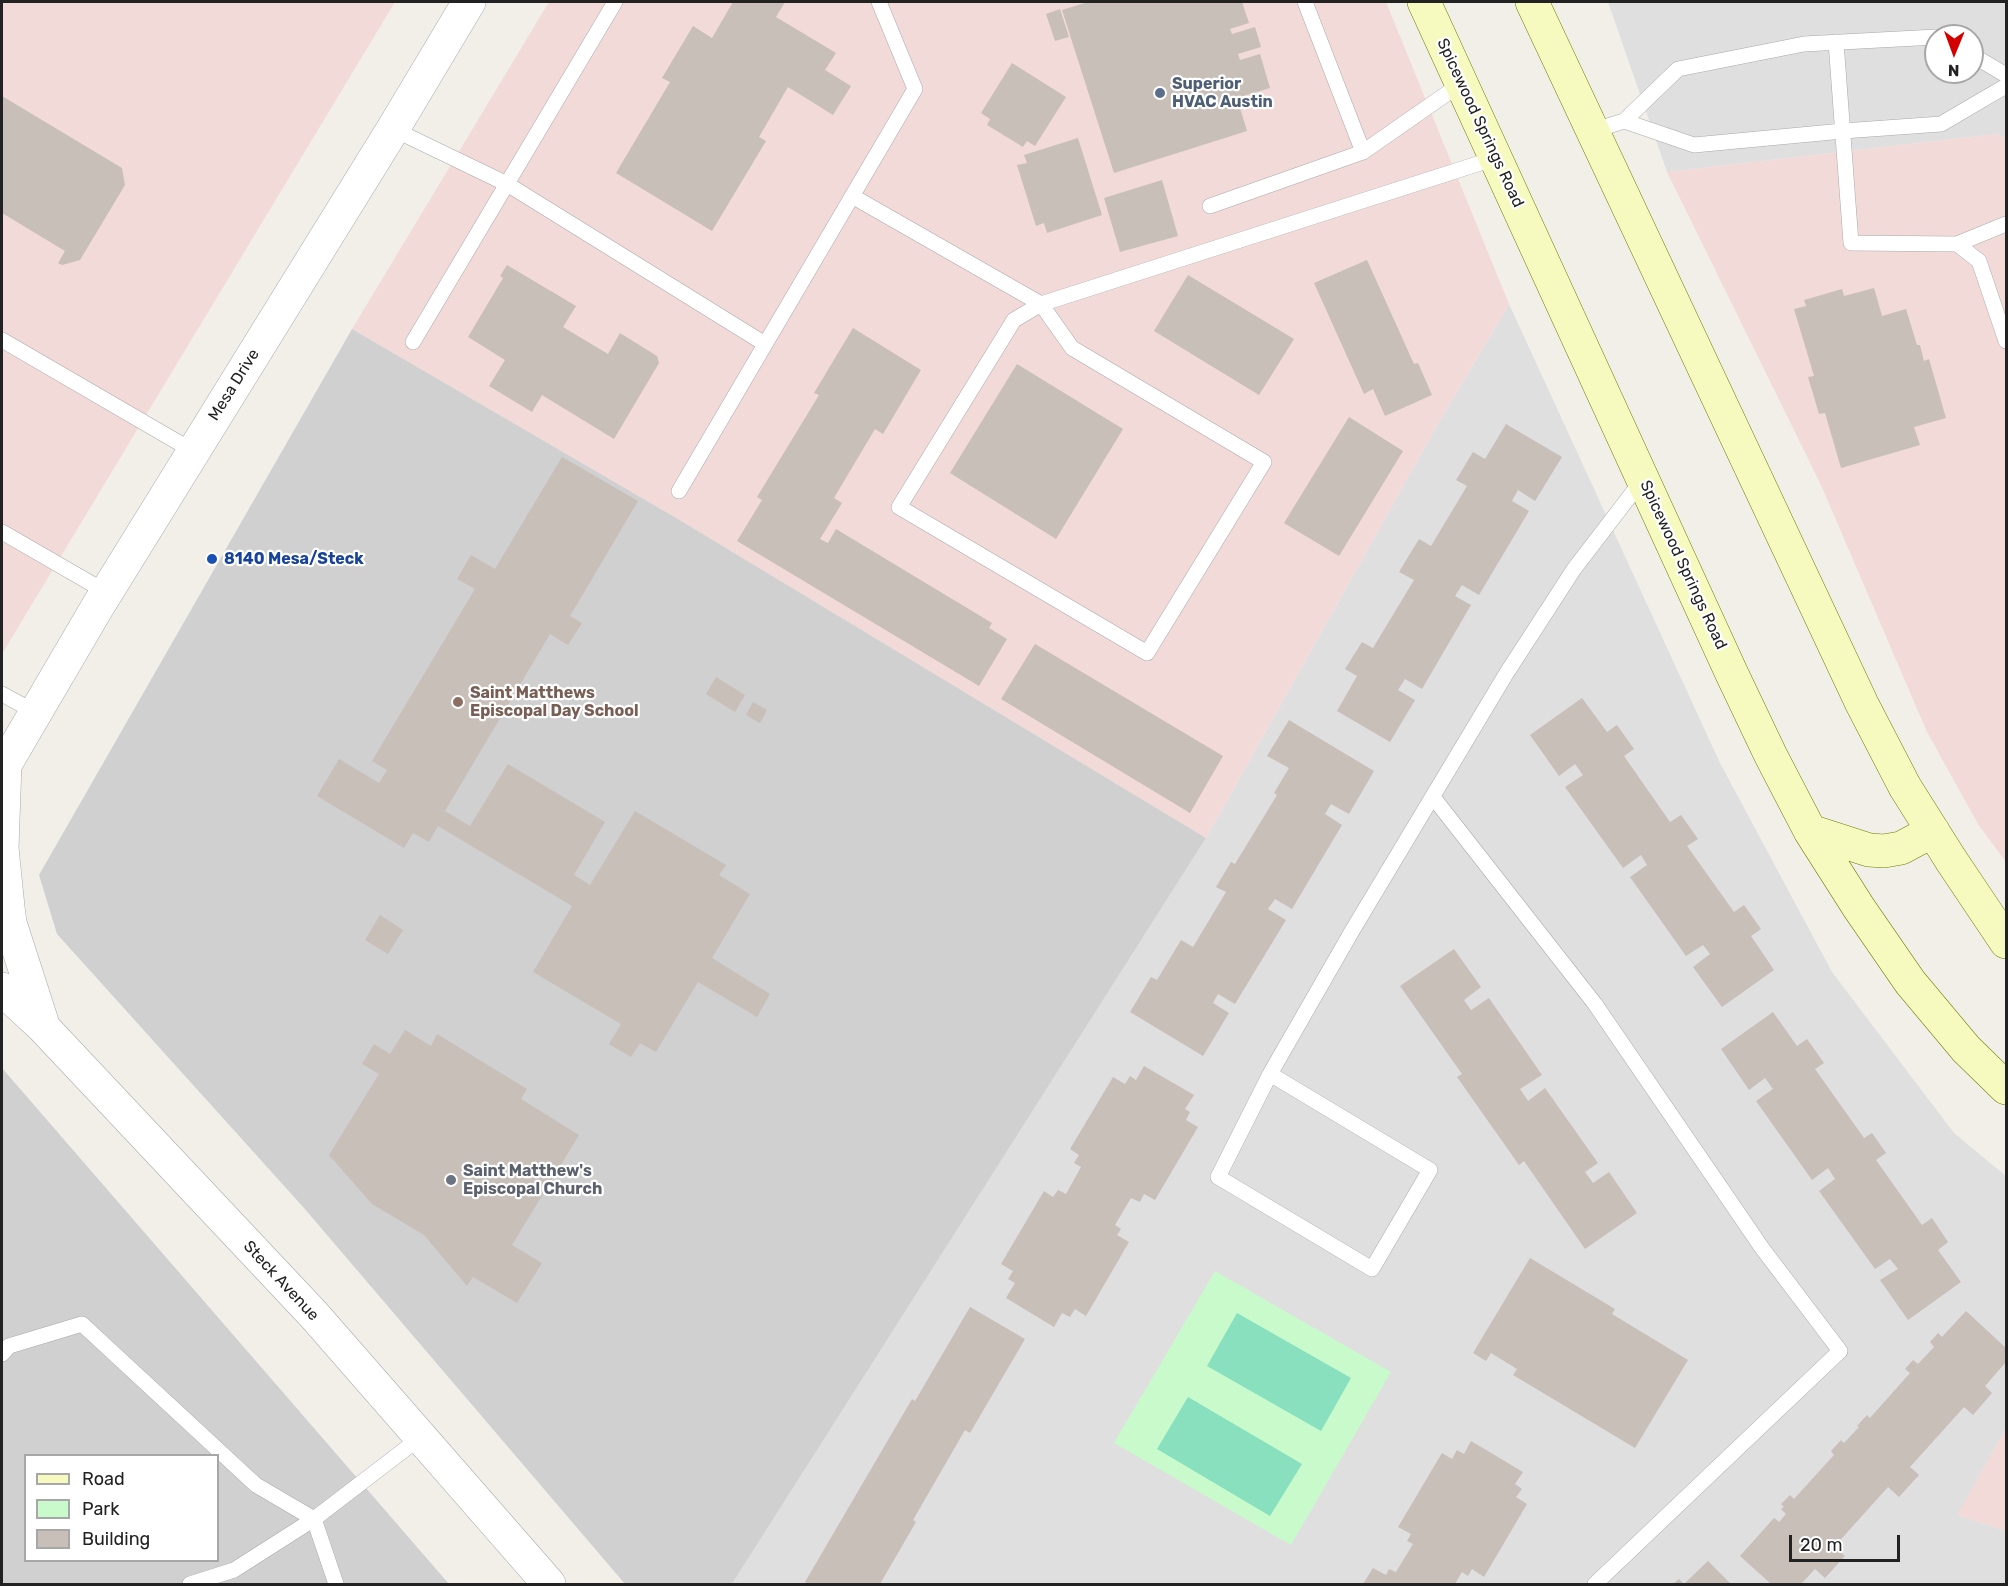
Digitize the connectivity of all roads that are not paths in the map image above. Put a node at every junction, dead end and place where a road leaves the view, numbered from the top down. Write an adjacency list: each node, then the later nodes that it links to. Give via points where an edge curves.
1 (469, 2): 14 (street, Mesa Drive)
2 (615, 2): 19 (lane)
3 (879, 2): 20 (lane, via 915,89)
4 (1305, 2): 17 (lane)
5 (1424, 2): 11 (main road, Spicewood Springs Road)
6 (1532, 2): 15 (main road)
7 (1924, 38): 8 (lane)
8 (1836, 42): 13 (lane, via 1804,44 1678,69); 16 (lane)
9 (1984, 62): 10 (lane)
10 (2007, 75)
11 (1461, 83): 17 (lane); 18 (main road, Spicewood Springs Road)
12 (2007, 86): 16 (lane, via 1941,124)
13 (1624, 121): 15 (lane); 16 (lane, via 1694,146)
14 (393, 129): 19 (lane); 29 (street, Mesa Drive)
15 (1592, 131): 39 (main road, via 1862,704)
16 (1843, 131): 23 (lane, via 1851,243)
17 (1363, 152): 21 (lane)
18 (1496, 158): 24 (lane); 30 (main road, Spicewood Springs Road)
19 (507, 184): 27 (lane); 28 (lane)
20 (852, 196): 24 (lane); 28 (lane)
21 (1210, 206)
22 (2007, 224): 23 (lane)
23 (1957, 244): 26 (lane, via 1979,261)
24 (1041, 304): 24 (lane, via 1072,348 1264,462 1147,653 899,507 1014,320)
25 (2, 339): 29 (lane)
26 (2007, 341)
27 (413, 342)
28 (765, 344): 31 (lane)
29 (193, 452): 33 (street, Mesa Drive)
30 (1643, 479): 37 (lane, via 1574,568); 38 (main road, Spicewood Springs Road, via 1771,756)
31 (679, 491)
32 (2, 532): 33 (lane)
33 (106, 592): 35 (street, Mesa Drive)
34 (2, 694): 35 (lane)
35 (35, 712): 36 (street, Mesa Drive)
36 (3, 767): 42 (street, via 2,848 10,923)
37 (1433, 797): 43 (lane); 51 (lane, via 1595,1004 1762,1248 1840,1351)
38 (1810, 831): 39 (main road, via 1884,851 1901,848); 44 (main road, Spicewood Springs Road, via 1910,982 1965,1049)
39 (1933, 831): 40 (main road)
40 (2007, 942)
41 (2, 989): 42 (street, Steck Avenue)
42 (43, 1027): 46 (street, Steck Avenue, via 314,1316)
43 (1270, 1074): 43 (lane, via 1430,1170 1372,1269 1218,1176)
44 (2007, 1088)
45 (2, 1354): 47 (lane, via 9,1346 82,1324 256,1485)
46 (421, 1437): 47 (lane); 50 (street, Steck Avenue)
47 (314, 1519): 48 (lane, via 234,1570); 49 (lane)
48 (190, 1584)
49 (336, 1584)
50 (549, 1584)
51 (1595, 1584)

